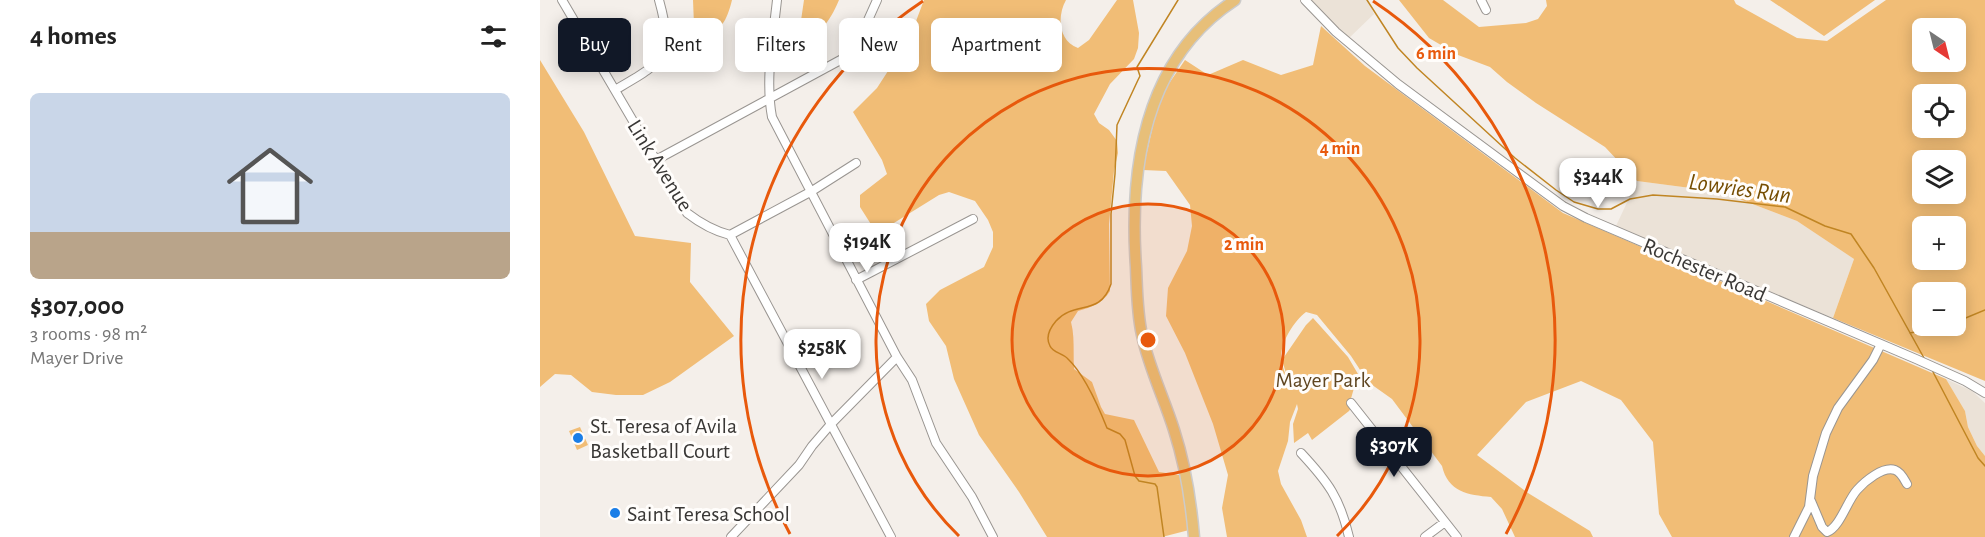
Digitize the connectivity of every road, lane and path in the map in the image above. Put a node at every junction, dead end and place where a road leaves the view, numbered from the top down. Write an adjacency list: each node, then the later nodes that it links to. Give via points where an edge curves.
1 (562, 0): 9 (street, Link Avenue)
2 (659, 0): 9 (street, via 666,33 664,52 652,69)
3 (777, 0): 10 (street)
4 (877, 0): 10 (street, via 856,47 846,57)
5 (1235, 0): 29 (main road, via 1203,26 1162,80 1151,108 1135,183 1140,327 1177,437)
6 (1305, 0): 17 (street, Rochester Road, via 1336,33 1398,84 1563,206)
7 (1481, 0): 8 (street)
8 (1486, 10)
9 (615, 90): 11 (street, Link Avenue)
10 (769, 100): 11 (street); 13 (street, via 772,117)
11 (656, 160): 15 (street, Link Avenue, via 687,213)
12 (856, 162): 13 (street)
13 (812, 190): 15 (street); 16 (street)
14 (973, 219): 16 (street)
15 (730, 235): 21 (street)
16 (856, 280): 18 (street)
17 (1881, 344): 19 (street, Rochester Road); 24 (street, via 1832,420 1816,462)
18 (897, 357): 21 (street); 28 (street, via 912,380 936,443)
19 (1985, 393)
20 (1351, 403): 25 (street)
21 (831, 424): 26 (street, via 799,465); 27 (street)
22 (1301, 453): 30 (street, via 1333,491)
23 (1907, 484): 24 (street, via 1895,470 1878,473 1857,489 1833,530 1827,532)
24 (1811, 500): 33 (street)
25 (1445, 522): 31 (street); 32 (street)
26 (731, 537)
27 (891, 537)
28 (993, 537)
29 (1194, 537)
30 (1349, 537)
31 (1425, 537)
32 (1457, 537)
33 (1794, 537)

